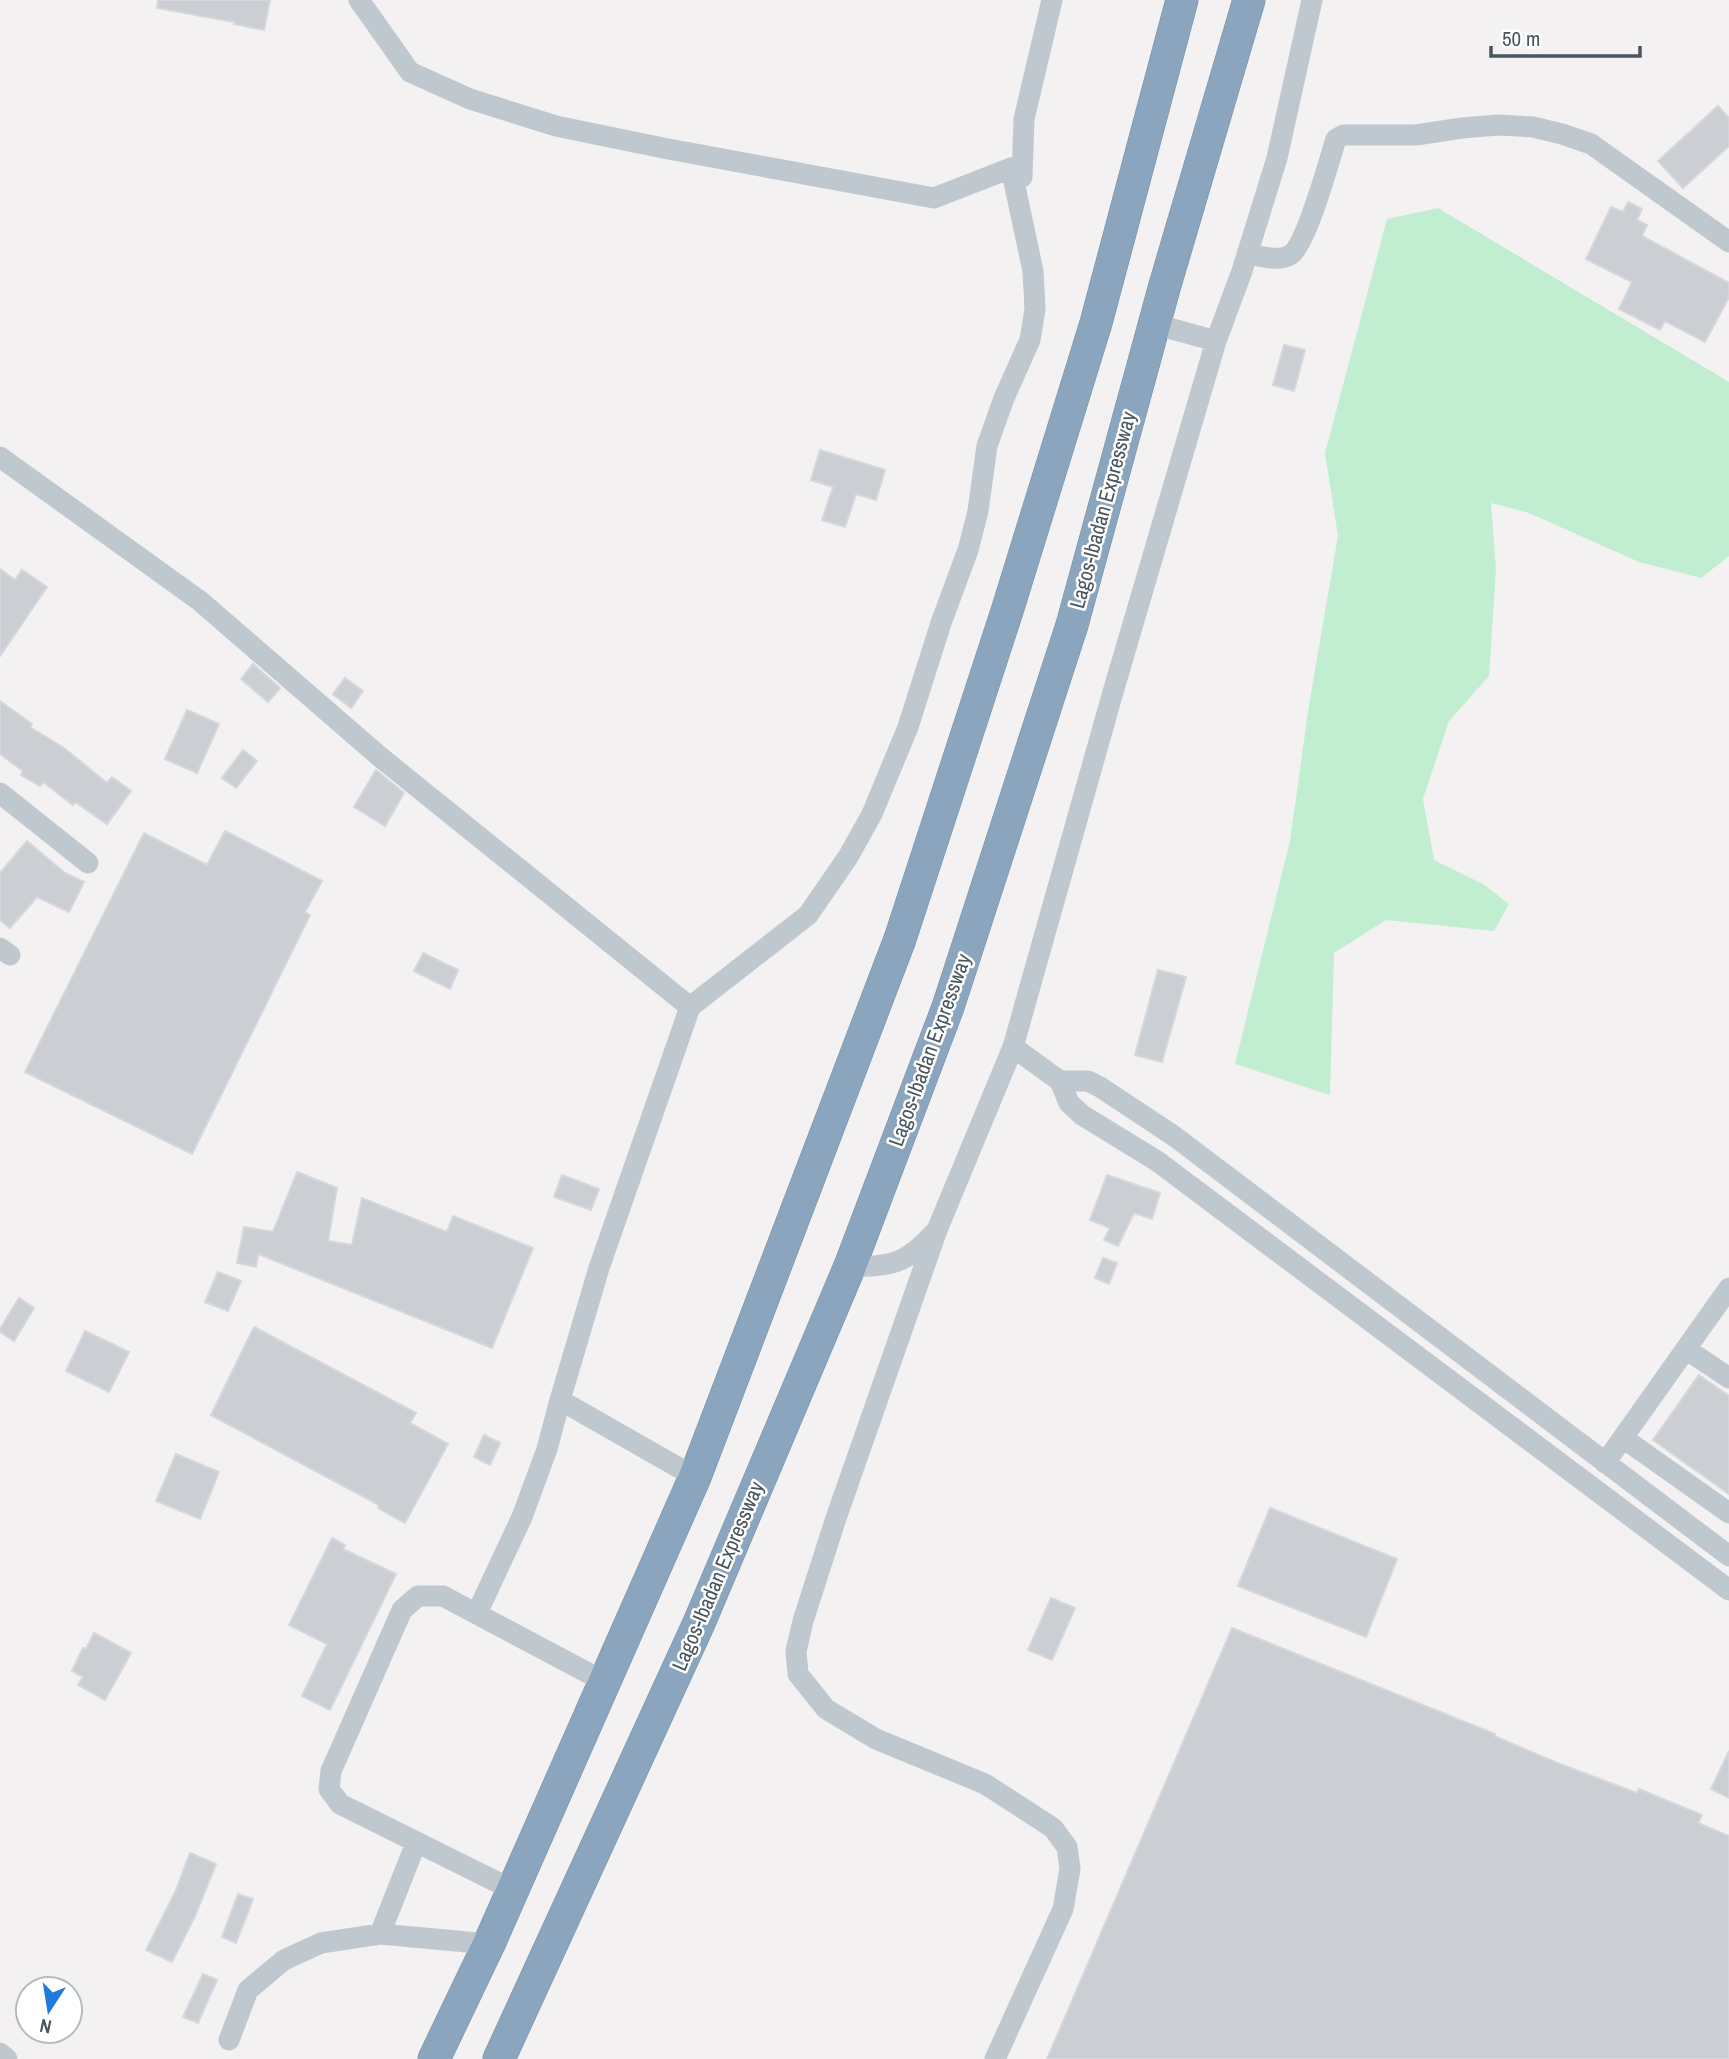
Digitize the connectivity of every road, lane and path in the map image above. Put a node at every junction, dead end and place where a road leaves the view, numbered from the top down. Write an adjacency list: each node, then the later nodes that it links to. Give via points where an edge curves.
1 (359, 0): 6 (street, via 410,72 470,99 556,126 934,198)
2 (1052, 0): 6 (street, via 1024,119 1022,177)
3 (1182, 0): 25 (highway, via 1096,323 900,939)
4 (1248, 0): 9 (highway, Lagos-Ibadan Expressway)
5 (1312, 0): 8 (street, via 1277,158)
6 (1011, 168): 14 (street, via 1033,271 1035,309 1030,340 987,446 968,550 908,727 872,814 808,915)
7 (1729, 242): 8 (street, via 1591,144 1533,127 1498,125 1416,135 1343,135 1336,139 1303,240 1291,255 1276,259)
8 (1247, 254): 10 (street)
9 (1154, 324): 10 (street); 18 (highway, Lagos-Ibadan Expressway, via 1063,651 948,1007)
10 (1216, 341): 15 (street)
11 (0, 457): 14 (street, via 200,601 379,756)
12 (0, 793): 13 (street)
13 (89, 863)
14 (690, 1007): 22 (street, via 598,1268)
15 (1013, 1048): 16 (street); 17 (street)
16 (1060, 1081): 24 (street, via 1087,1081 1100,1087 1174,1136); 28 (street, via 1069,1103 1082,1115 1157,1161)
17 (937, 1230): 18 (street, via 897,1263); 40 (street, via 836,1518 796,1651 798,1674 826,1709 876,1739 985,1784 1053,1828 1067,1847 1070,1869 1063,1909)
18 (850, 1266): 39 (highway, Lagos-Ibadan Expressway, via 699,1623)
19 (1729, 1288): 20 (street)
20 (1686, 1349): 21 (street); 23 (street)
21 (1729, 1378)
22 (560, 1400): 25 (street); 29 (street, via 522,1517)
23 (1623, 1438): 24 (street); 26 (street)
24 (1605, 1463): 27 (street)
25 (695, 1477): 30 (highway)
26 (1729, 1513)
27 (1729, 1556)
28 (1729, 1590)
29 (477, 1613): 30 (street); 31 (street, via 443,1596 418,1596 402,1610 331,1771 329,1789 340,1804)
30 (605, 1682): 32 (highway)
31 (416, 1843): 32 (street); 33 (street)
32 (513, 1891): 34 (highway)
33 (380, 1934): 34 (street); 35 (street, via 321,1943 284,1960 248,1990)
34 (489, 1944): 38 (highway)
35 (229, 2040)
36 (0, 2053): 37 (street)
37 (7, 2059)
38 (434, 2059)
39 (499, 2059)
40 (995, 2059)

